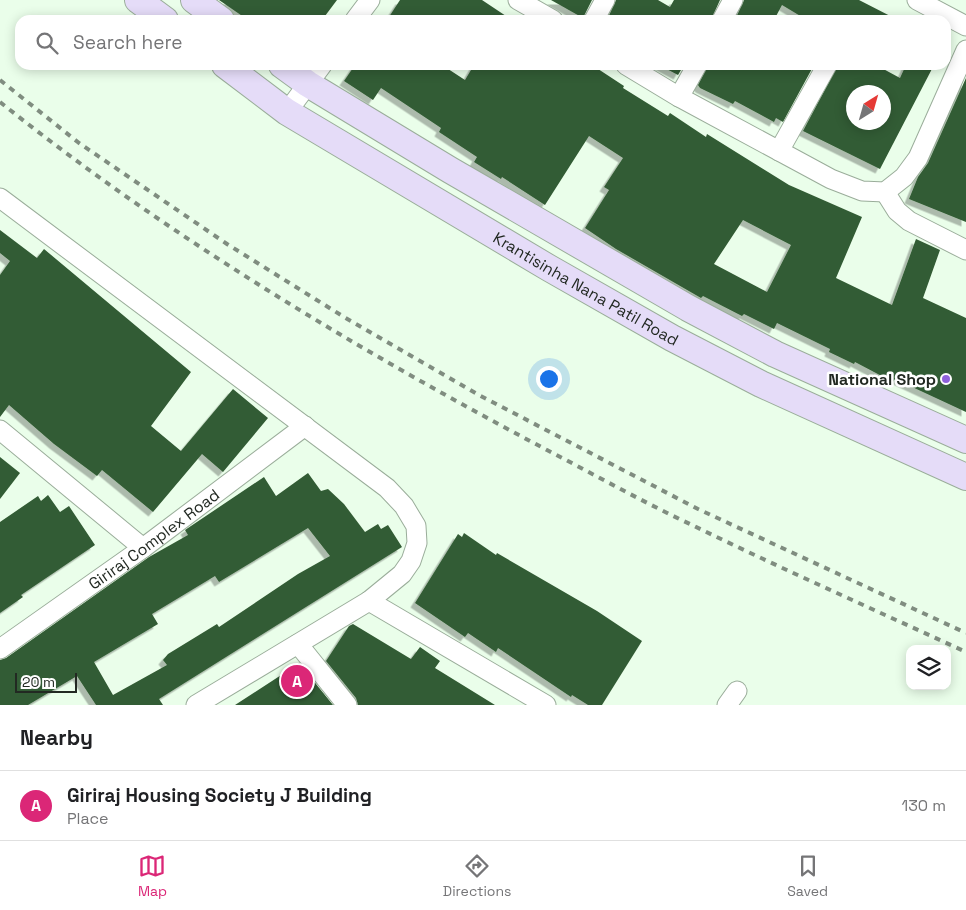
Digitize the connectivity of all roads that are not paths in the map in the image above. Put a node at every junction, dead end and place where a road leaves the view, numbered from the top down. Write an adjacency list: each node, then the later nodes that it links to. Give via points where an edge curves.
1 (138, 0): 8 (main road)
2 (194, 0): 9 (main road)
3 (370, 0): 10 (street)
4 (518, 0): 11 (street)
5 (605, 0): 12 (street)
6 (733, 0): 13 (street)
7 (916, 0): 14 (street)
8 (158, 15)
9 (214, 15)
10 (359, 15)
11 (544, 15)
12 (597, 15)
13 (725, 15)
14 (945, 15)
15 (951, 18): 16 (street)
16 (966, 26)
17 (966, 50): 27 (street, via 918,158 904,177)
18 (232, 70): 25 (main road, Krantisinha Nana Patil Road)
19 (298, 70): 23 (main road, Krantisinha Nana Patil Road)
20 (634, 70): 24 (street)
21 (694, 70): 24 (street)
22 (824, 70): 26 (street)
23 (315, 75): 25 (street); 32 (main road, Krantisinha Nana Patil Road, via 566,238 688,308 776,354)
24 (679, 97): 26 (street)
25 (288, 112): 33 (main road, Krantisinha Nana Patil Road, via 672,338 761,384)
26 (779, 151): 27 (street, via 831,179 862,191)
27 (885, 192): 29 (street, via 896,211 909,221)
28 (0, 198): 30 (street)
29 (966, 250)
30 (305, 426): 34 (street, Giriraj Complex Road); 35 (street, via 387,488 404,506 416,526 417,543 402,574)
31 (0, 430): 34 (street)
32 (966, 440)
33 (966, 477)
34 (143, 548): 37 (street, Giriraj Complex Road)
35 (369, 601): 36 (street); 40 (street)
36 (298, 644): 38 (street); 39 (street)
37 (0, 649)
38 (196, 705)
39 (347, 705)
40 (546, 705)

